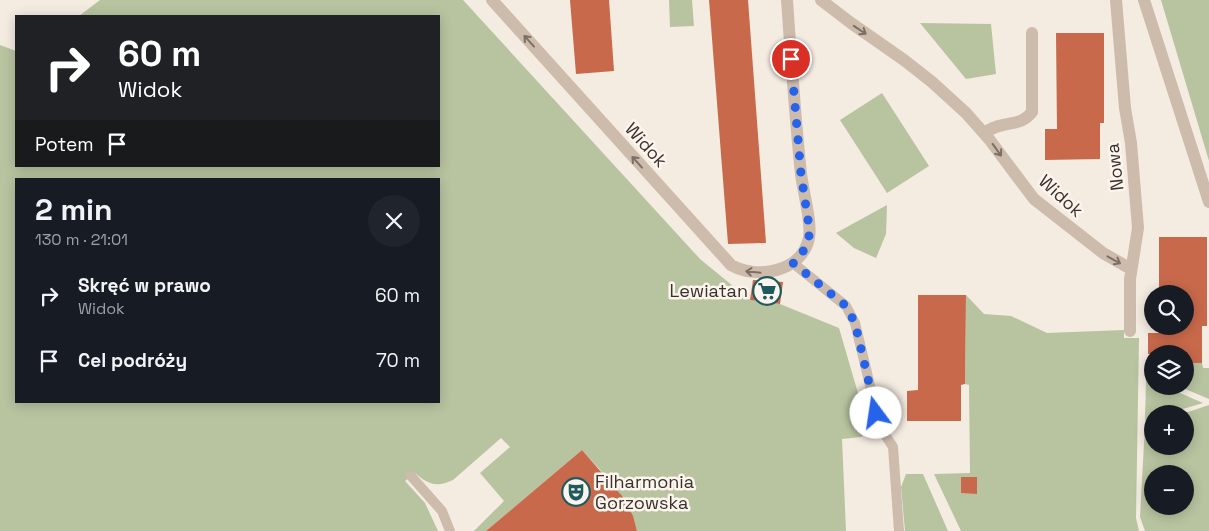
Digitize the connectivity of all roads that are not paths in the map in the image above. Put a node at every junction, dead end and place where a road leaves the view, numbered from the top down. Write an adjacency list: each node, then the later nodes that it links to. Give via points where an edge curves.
1 (492, 0): 9 (street, Widok, one-way to 1, via 760,273 731,265)
2 (787, 0): 9 (street, via 801,174 810,233 804,250)
3 (821, 0): 7 (street, Widok, one-way to 7, via 932,82)
4 (1116, 0): 10 (street, Nowa, via 1138,228)
5 (1144, 0): 8 (street)
6 (1032, 33): 7 (street, via 1032,112 1022,121)
7 (984, 133): 10 (street, Widok, one-way to 10, via 1034,199 1103,253)
8 (1209, 202)
9 (793, 263): 14 (lane, via 846,306 851,314 880,427 892,447)
10 (1132, 270): 11 (street, Nowa)
11 (1130, 331)
12 (411, 476): 13 (lane, via 442,511)
13 (450, 531)
14 (899, 531)

